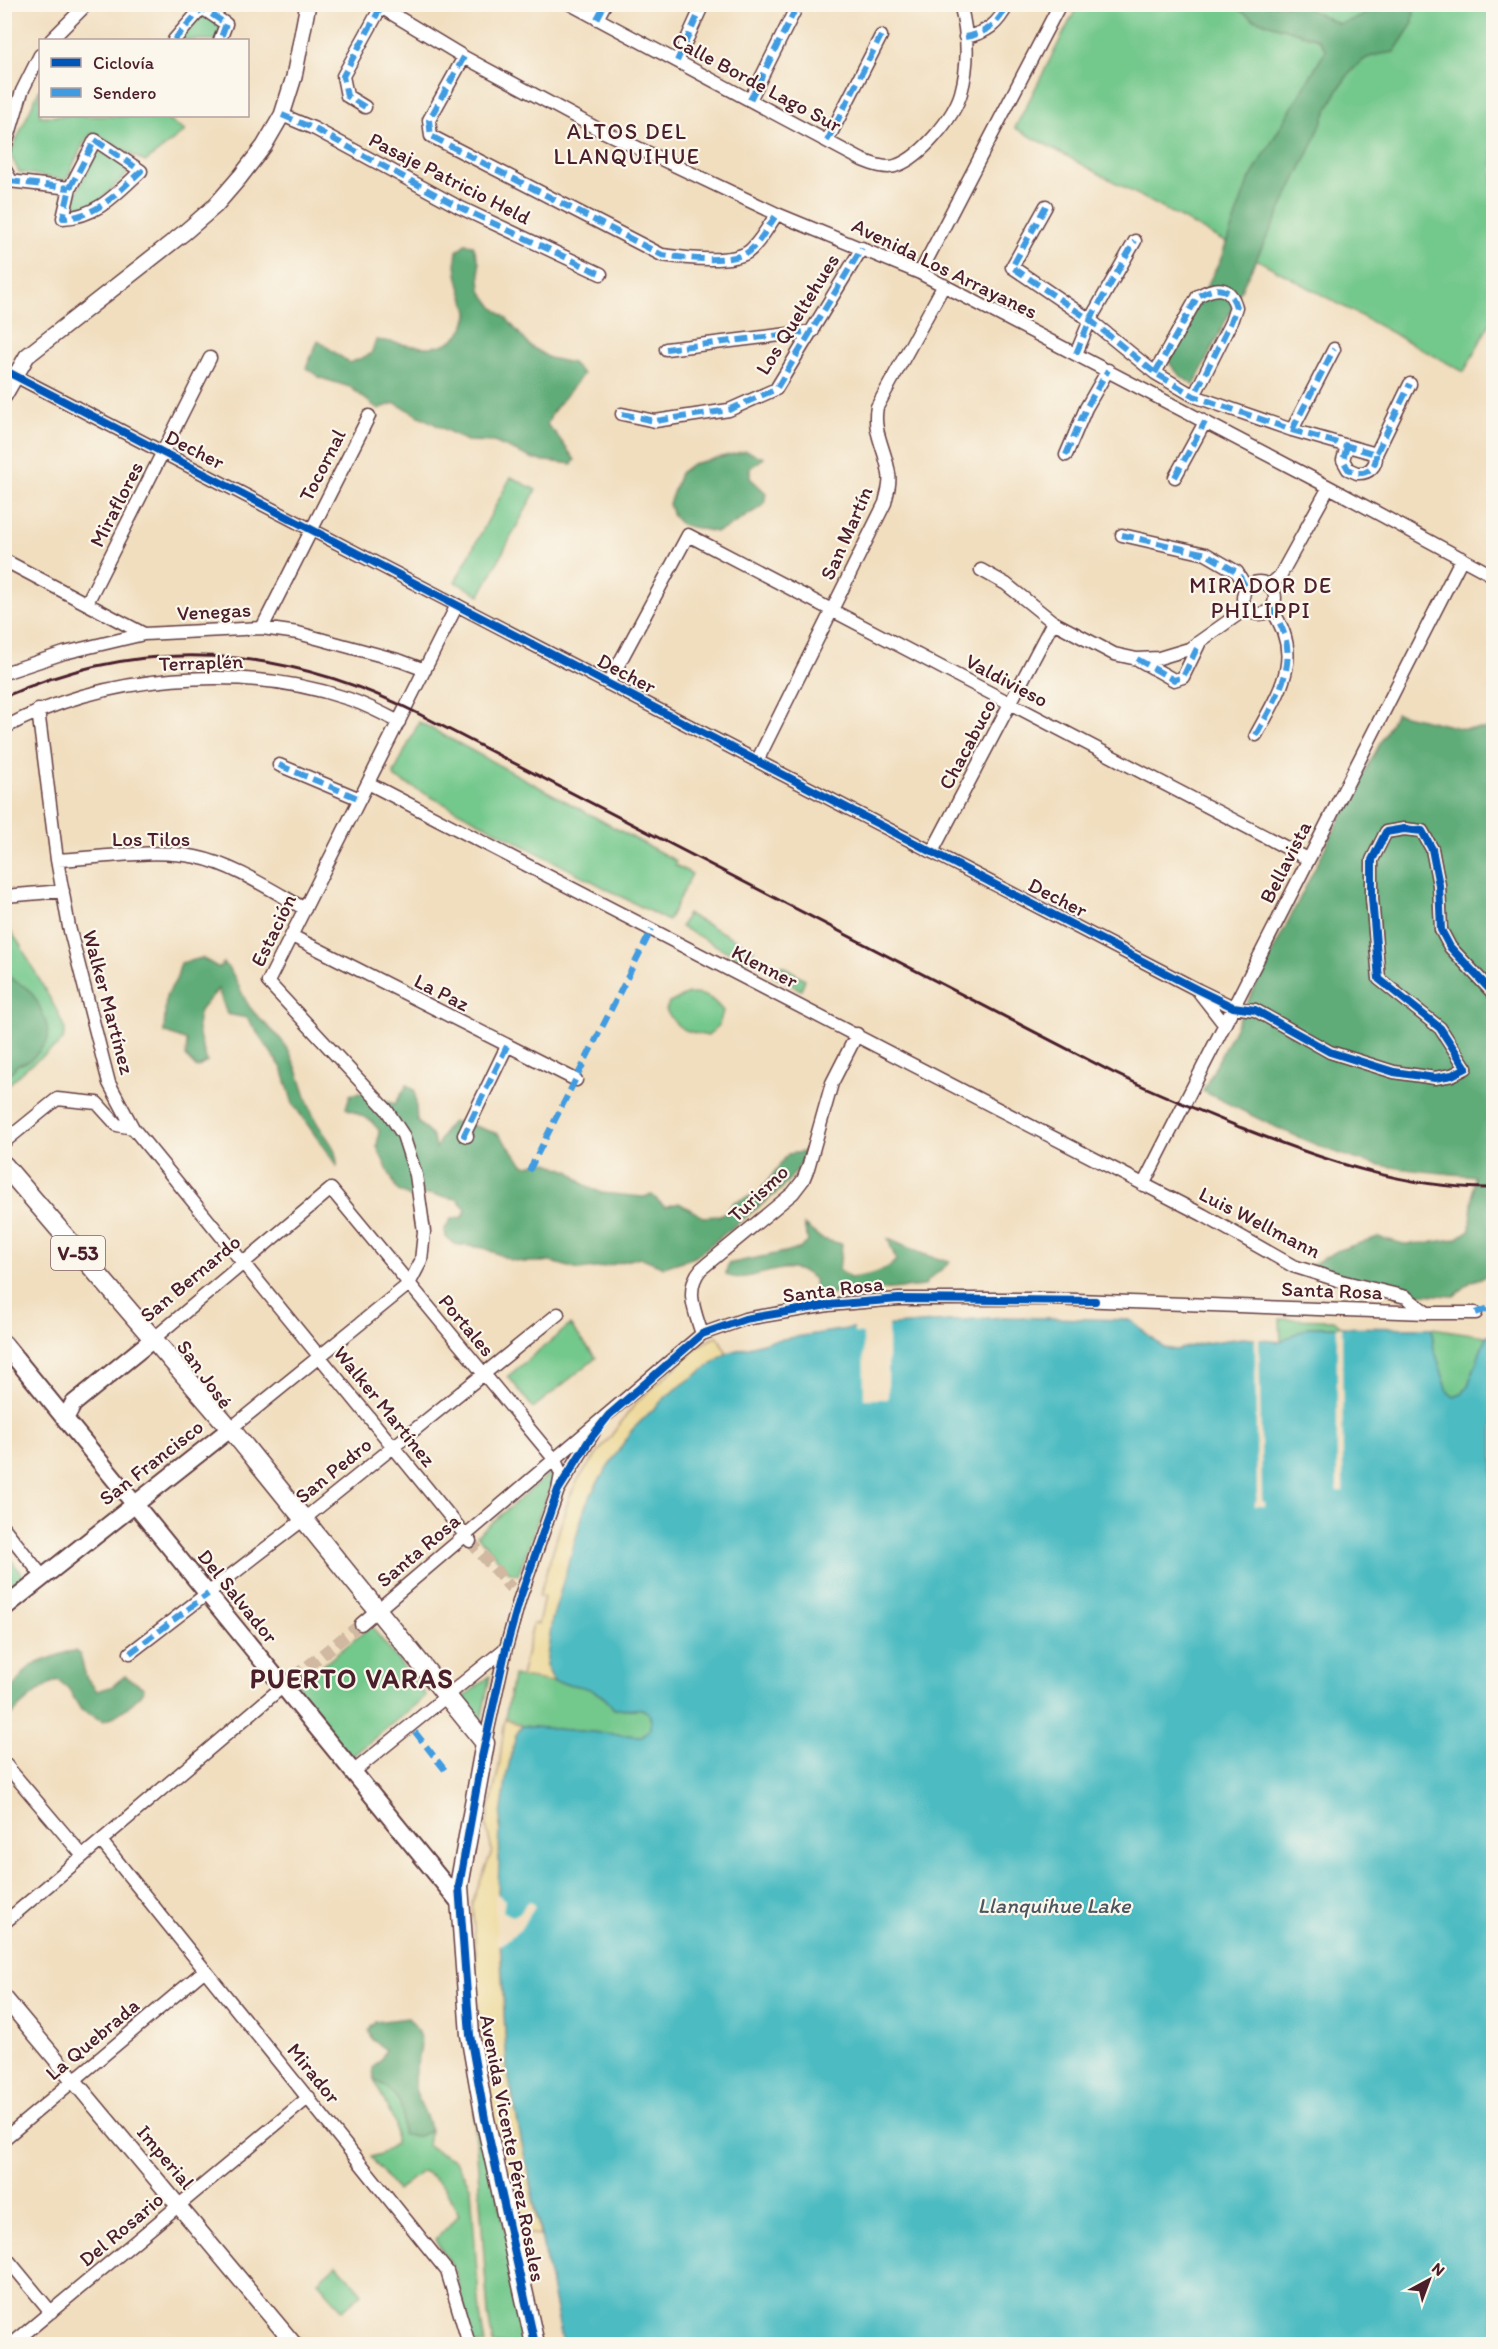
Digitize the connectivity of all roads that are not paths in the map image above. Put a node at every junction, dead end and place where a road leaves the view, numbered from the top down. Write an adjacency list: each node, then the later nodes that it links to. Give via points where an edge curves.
1 (87, 4): 15 (street)
2 (308, 4): 23 (street, via 294,77)
3 (570, 4): 12 (street, Calle Borde Lago Sur)
4 (604, 4): 12 (street)
5 (703, 4): 20 (street)
6 (960, 4): 14 (street)
7 (1008, 4): 14 (street, via 1001,19 983,34)
8 (1060, 4): 33 (street)
9 (379, 6): 19 (street, Avenida Los Arrayanes); 22 (street, via 343,75 347,96)
10 (199, 7): 16 (street); 17 (street, via 226,24)
11 (795, 12): 21 (street)
12 (597, 19): 20 (street, Calle Borde Lago Sur)
13 (881, 36): 24 (street)
14 (966, 38): 24 (street, Calle Borde Lago Sur, via 964,78 955,107 932,138 898,165 868,162)
15 (52, 39)
16 (175, 39)
17 (220, 39)
18 (39, 57): 25 (street, via 22,91)
19 (464, 57): 30 (street, Avenida Los Arrayanes, via 598,129); 30 (street, via 429,120 431,136 662,255 737,257 749,251)
20 (676, 61): 21 (street, Calle Borde Lago Sur)
21 (750, 100): 24 (street, Calle Borde Lago Sur)
22 (365, 107)
23 (282, 115): 34 (street, Pasaje Patricio Held, via 459,207); 43 (street, via 264,146 215,206)
24 (827, 141)
25 (4, 151)
26 (4, 168): 27 (street)
27 (7, 184): 28 (street)
28 (70, 188): 28 (street, via 63,218 79,218 102,206 141,171 95,140)
29 (1046, 206): 36 (street, via 1012,267)
30 (777, 214): 32 (street, Avenida Los Arrayanes)
31 (1136, 241): 36 (street)
32 (862, 248): 33 (street, Avenida Los Arrayanes); 37 (street, Los Queltehues)
33 (920, 273): 35 (street, Avenida Los Arrayanes)
34 (601, 274)
35 (944, 285): 40 (street, Avenida Los Arrayanes); 70 (street, San Martín, via 877,407 877,437 890,485 885,503)
36 (1090, 320): 40 (street); 44 (street)
37 (813, 331): 39 (street); 48 (street, Los Queltehues, via 777,389 729,410 655,420)
38 (1334, 348): 51 (street)
39 (666, 349)
40 (1076, 354): 42 (street, Avenida Los Arrayanes)
41 (210, 358): 53 (street, Miraflores)
42 (1108, 370): 50 (street, Avenida Los Arrayanes); 55 (street, via 1086,408)
43 (10, 373): 46 (street); 53 (street, Decher)
44 (1155, 373): 47 (street); 47 (street, via 1198,296 1210,289 1222,289 1230,294 1236,308)
45 (1410, 384): 54 (street)
46 (4, 396)
47 (1194, 396): 51 (street)
48 (622, 414)
49 (369, 416): 58 (street, Tocornal)
50 (1205, 422): 56 (street); 57 (street, Avenida Los Arrayanes)
51 (1292, 430): 52 (street)
52 (1347, 446): 54 (street); 54 (street, via 1343,460 1348,469 1357,473 1370,470)
53 (163, 453): 58 (street, Decher); 66 (street, Miraflores)
54 (1376, 454)
55 (1066, 456)
56 (1175, 477)
57 (1329, 487): 60 (street, Avenida Los Arrayanes); 64 (street, via 1280,576)
58 (311, 530): 67 (street, Decher); 72 (street, Tocornal)
59 (1122, 535): 65 (street, via 1206,554 1237,572)
60 (1462, 558): 63 (street, Avenida Los Arrayanes); 89 (street, Bellavista)
61 (4, 560): 66 (street)
62 (981, 570): 71 (street, via 1006,584)
63 (1494, 576)
64 (1270, 585): 65 (street, via 1260,581); 69 (street, via 1276,600)
65 (1246, 587): 68 (street)
66 (87, 603): 73 (street)
67 (457, 605): 76 (street, Estación); 78 (street, Decher)
68 (1246, 608): 69 (street, via 1258,614); 74 (street)
69 (1271, 609): 83 (street, via 1285,634 1288,661 1280,692)
70 (832, 610): 78 (street, Valdivieso, via 688,536); 79 (street, Valdivieso); 84 (street, San Martín)
71 (1053, 622): 75 (street, via 1114,654); 79 (street, Chacabuco)
72 (262, 628): 73 (street, Venegas); 76 (street, Venegas, via 298,633)
73 (144, 634): 77 (street, Venegas)
74 (1199, 644): 75 (street, via 1169,656); 75 (street, via 1183,677 1174,680)
75 (1137, 659)
76 (425, 670): 81 (street, Estación)
77 (4, 674)
78 (608, 684): 84 (street, Decher)
79 (1010, 703): 88 (street, Chacabuco); 89 (street, Valdivieso)
80 (38, 710): 81 (street, Terraplén, via 121,687 191,680 256,680 336,695); 82 (street, Terraplén); 90 (street, Walker Martínez)
81 (399, 722): 86 (street, Estación)
82 (4, 728)
83 (1256, 735)
84 (757, 761): 88 (street, Decher)
85 (279, 765): 87 (street)
86 (368, 783): 87 (street, Estación); 99 (street, Klenner)
87 (360, 799): 93 (street, Estación)
88 (932, 852): 95 (street, Decher)
89 (1308, 859): 97 (street, Bellavista)
90 (57, 860): 91 (street, Walker Martínez); 93 (street, Los Tilos, via 169,854 198,857)
91 (63, 891): 92 (street); 102 (street, Walker Martínez, via 109,1083)
92 (5, 896)
93 (305, 909): 94 (street, Estación)
94 (292, 936): 100 (street, La Paz); 109 (street, Estación, via 268,982 386,1109 409,1148 425,1242 421,1261)
95 (1198, 990): 97 (street, Decher); 98 (street, Decher)
96 (1494, 994): 97 (street, Decher, via 1450,947 1441,930 1432,849 1422,831 1404,829 1386,832 1372,860 1379,979 1440,1028 1466,1068 1452,1076 1435,1078 1394,1072 1330,1052 1255,1010)
97 (1233, 1007): 98 (street, Bellavista)
98 (1224, 1024): 106 (street, Bellavista)
99 (857, 1034): 106 (street, Klenner); 113 (street, Turismo, via 832,1083 803,1180 694,1279 692,1302)
100 (507, 1046): 101 (street, La Paz); 103 (street)
101 (576, 1080)
102 (133, 1128): 104 (street, via 117,1125 97,1103 57,1099); 108 (street, Walker Martínez)
103 (466, 1136)
104 (4, 1142)
105 (4, 1165): 114 (main road, V-53)
106 (1143, 1185): 110 (street, Luis Wellmann, via 1293,1266 1406,1296)
107 (331, 1189): 108 (street, San Bernardo); 109 (street, Portales)
108 (243, 1262): 114 (street, San Bernardo); 116 (street, Walker Martínez)
109 (409, 1284): 116 (street, San Francisco); 117 (street, Portales)
110 (1427, 1313): 111 (street, Santa Rosa); 113 (street, Santa Rosa, via 1049,1299 899,1299 828,1305 745,1319)
111 (1476, 1313)
112 (558, 1314): 117 (street, San Pedro)
113 (702, 1334): 120 (street, Santa Rosa)
114 (152, 1340): 119 (main road, San Bernardo); 122 (main road, San José)
115 (4, 1344): 118 (main road, Del Salvador)
116 (320, 1356): 122 (street, San Francisco); 123 (street, Walker Martínez)
117 (483, 1374): 123 (street, San Pedro); 124 (street, Portales)
118 (49, 1400): 119 (main road, via 66,1404); 121 (main road, Del Salvador)
119 (78, 1400): 121 (main road, San Bernardo)
120 (609, 1414): 124 (street, Santa Rosa); 125 (street)
121 (65, 1419): 126 (main road, Del Salvador)
122 (226, 1432): 126 (main road, San Francisco); 127 (main road, San José)
123 (393, 1447): 127 (street, San Pedro); 129 (street, Walker Martínez)
124 (555, 1460): 125 (street, via 561,1474); 129 (street, Santa Rosa)
125 (558, 1490): 133 (street)
126 (134, 1504): 130 (main road, San Francisco); 132 (main road, Del Salvador)
127 (300, 1522): 132 (street, San Pedro); 135 (main road, San José)
128 (4, 1528): 130 (street)
129 (467, 1538): 135 (street, Santa Rosa)
130 (44, 1577): 134 (main road, San Francisco)
131 (511, 1588): 133 (street)
132 (208, 1594): 137 (street, San Pedro); 138 (main road, Del Salvador)
133 (520, 1598): 136 (street)
134 (4, 1608)
135 (370, 1617): 139 (main road, San José)
136 (506, 1648): 139 (street); 140 (street)
137 (130, 1653)
138 (288, 1681): 142 (main road, Del Salvador); 143 (street)
139 (443, 1699): 140 (main road, San José); 142 (street)
140 (483, 1750): 145 (main road, Avenida Vicente Pérez Rosales, via 461,1867)
141 (4, 1764): 144 (street)
142 (353, 1772): 145 (main road, Del Salvador)
143 (101, 1841): 144 (street); 147 (street, Mirador)
144 (82, 1856): 146 (street)
145 (460, 1903): 158 (main road, Avenida Vicente Pérez Rosales, via 470,2036)
146 (4, 1923)
147 (205, 1970): 149 (street, La Quebrada); 150 (street, Mirador)
148 (4, 1997): 149 (street, Imperial)
149 (75, 2080): 151 (street, La Quebrada); 152 (street, Imperial)
150 (309, 2097): 152 (street, Del Rosario); 157 (street, Mirador, via 447,2271)
151 (4, 2139)
152 (179, 2206): 154 (street, Del Rosario); 155 (street, Imperial)
153 (4, 2255): 154 (street)
154 (51, 2313): 156 (street, Del Rosario)
155 (286, 2342)
156 (12, 2344)
157 (469, 2344)
158 (535, 2344)

